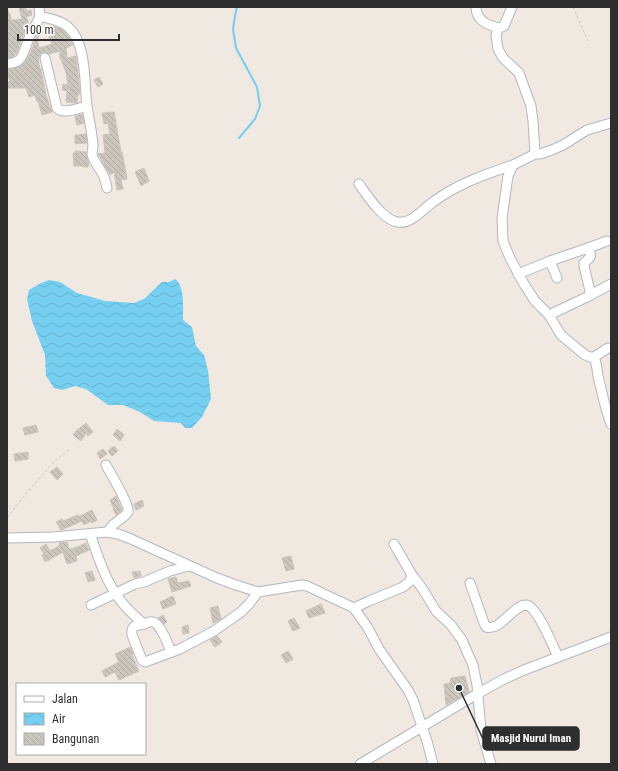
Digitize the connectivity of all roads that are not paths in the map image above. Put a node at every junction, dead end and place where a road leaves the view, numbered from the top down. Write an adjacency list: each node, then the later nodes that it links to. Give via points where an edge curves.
1 (476, 7): 4 (street, via 480,19)
2 (512, 7): 4 (street, via 504,26)
3 (40, 11): 6 (street, via 36,27 21,58); 7 (street, via 63,22 74,34 83,58)
4 (498, 28): 9 (street, via 498,49 503,58 520,73 531,106)
5 (45, 58): 7 (street, via 59,111)
6 (7, 64)
7 (87, 106): 12 (street, via 93,159)
8 (611, 123): 9 (street, via 587,130 552,150)
9 (535, 154): 10 (street)
10 (513, 165): 11 (street, via 448,191 404,222 391,220 381,212); 16 (street, via 508,176 502,226 506,248)
11 (359, 184)
12 (107, 188)
13 (607, 241): 14 (street)
14 (588, 248): 15 (street); 19 (street, via 590,259 584,266)
15 (550, 261): 16 (street); 17 (street)
16 (518, 274): 20 (street, via 535,301)
17 (557, 278)
18 (611, 284): 19 (street)
19 (592, 295): 20 (street)
20 (549, 316): 22 (street, via 562,335 585,355)
21 (608, 348): 22 (street)
22 (594, 357): 23 (street)
23 (611, 424)
24 (106, 465): 25 (street, via 128,508 128,512)
25 (107, 532): 26 (street); 29 (street, via 131,539)
26 (90, 534): 27 (street, via 53,538); 33 (street)
27 (7, 538)
28 (394, 544): 30 (street)
29 (189, 566): 32 (street); 33 (street)
30 (412, 575): 35 (street, via 410,582 403,587); 40 (street, via 436,611 462,640 473,665)
31 (470, 583): 39 (street, via 486,627 498,625 519,608 528,605 538,616)
32 (258, 592): 35 (street, via 302,585); 38 (street, via 241,612 214,631)
33 (115, 593): 34 (street); 36 (street, via 129,611)
34 (91, 606)
35 (354, 608): 41 (street, via 408,690)
36 (144, 624): 38 (street, via 156,624 165,636); 38 (street, via 133,628 132,635 144,662)
37 (611, 636): 39 (street)
38 (171, 652)
39 (558, 657): 40 (street, via 504,679)
40 (477, 694): 41 (street); 44 (street, via 481,730)
41 (422, 727): 42 (street); 43 (street)
42 (360, 764)
43 (433, 764)
44 (491, 764)

